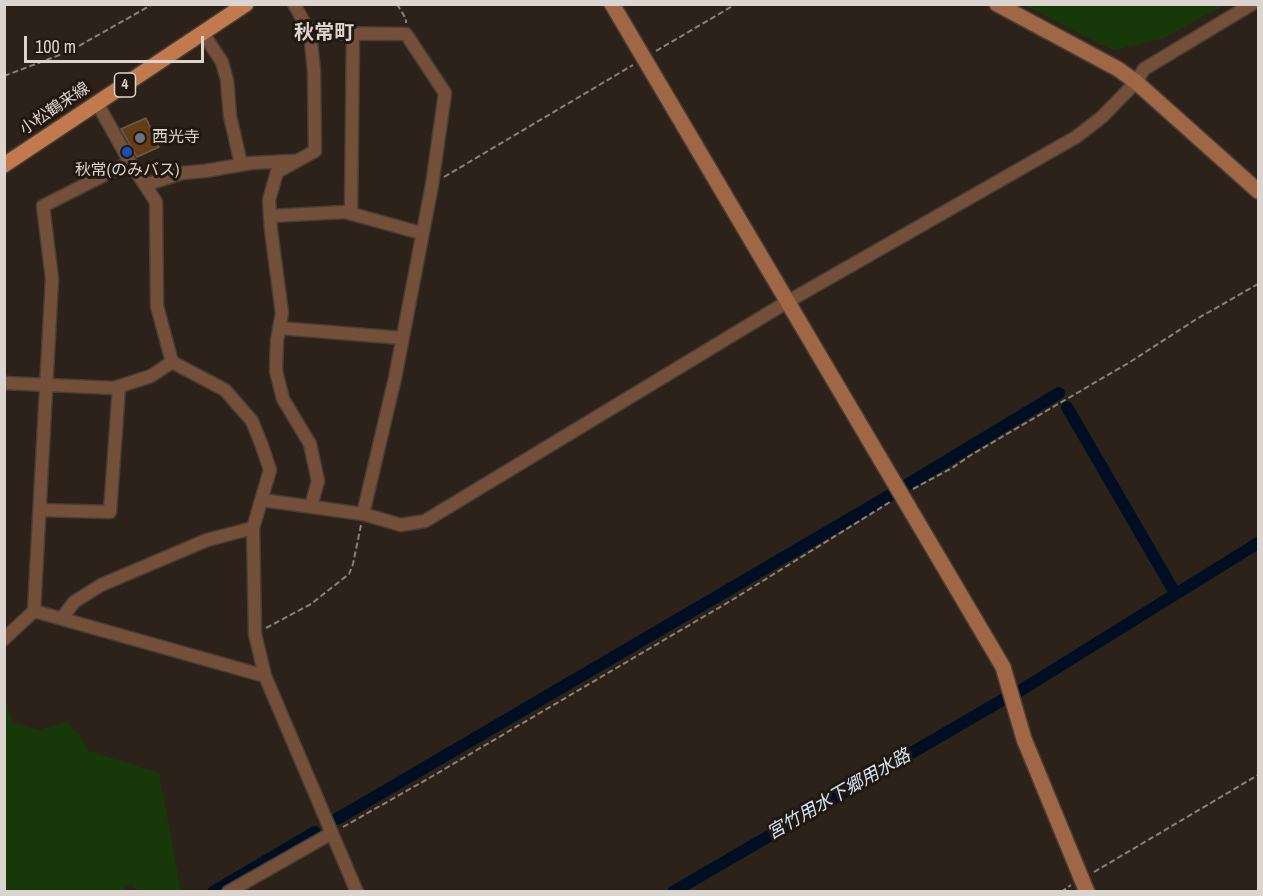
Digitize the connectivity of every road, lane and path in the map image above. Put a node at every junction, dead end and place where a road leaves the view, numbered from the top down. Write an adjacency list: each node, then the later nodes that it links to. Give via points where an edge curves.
1 (153, 4): 14 (path, via 70,51)
2 (246, 4): 9 (main road, 小松鶴来線 / 4)
3 (294, 4): 10 (street)
4 (397, 4): 12 (path, via 406,19)
5 (612, 4): 13 (street)
6 (736, 4): 13 (path)
7 (997, 4): 15 (street)
8 (1252, 4): 15 (street, via 1144,69)
9 (203, 33): 16 (main road, 小松鶴来線 / 4); 19 (street, via 222,62)
10 (310, 33): 11 (street); 17 (street, via 315,151)
11 (353, 33): 12 (street); 24 (street)
12 (406, 34): 22 (street, via 445,93)
13 (644, 58): 22 (path); 28 (street)
14 (4, 76)
15 (1136, 82): 23 (street); 28 (street, via 1076,137)
16 (97, 103): 18 (street); 20 (main road, 小松鶴来線 / 4)
17 (297, 161): 19 (street); 25 (street, via 277,172)
18 (130, 162): 21 (street); 33 (street, via 43,206 52,279)
19 (241, 164): 21 (street, via 182,173)
20 (4, 165)
21 (145, 185): 31 (street, via 156,202 157,306)
22 (432, 185): 26 (street)
23 (1258, 191)
24 (351, 214): 25 (street); 26 (street)
25 (270, 216): 29 (street, via 282,313)
26 (421, 233): 30 (street)
27 (1258, 284): 35 (path)
28 (788, 302): 35 (street); 39 (street, via 425,521 401,525)
29 (279, 328): 30 (street); 37 (street, via 276,371 283,399 310,444 318,481)
30 (402, 338): 39 (street)
31 (172, 362): 34 (street, via 151,376); 36 (street, via 225,390 252,421 270,470)
32 (4, 383): 33 (street)
33 (46, 386): 34 (street); 38 (street)
34 (119, 387): 38 (street, via 110,512)
35 (901, 495): 47 (path, via 732,600); 48 (street, via 1003,667 1024,739)
36 (262, 500): 37 (street); 40 (street)
37 (310, 506): 39 (street)
38 (40, 510): 41 (street)
39 (363, 514): 43 (path, via 349,574 311,604)
40 (253, 528): 42 (street, via 207,540 101,585 74,602); 43 (street)
41 (34, 611): 42 (street); 44 (street)
42 (62, 618): 45 (street)
43 (255, 634): 45 (street)
44 (4, 639)
45 (266, 676): 47 (street)
46 (1258, 775): 48 (path)
47 (332, 832): 49 (street); 50 (street)
48 (1084, 885)
49 (228, 891)
50 (357, 891)

